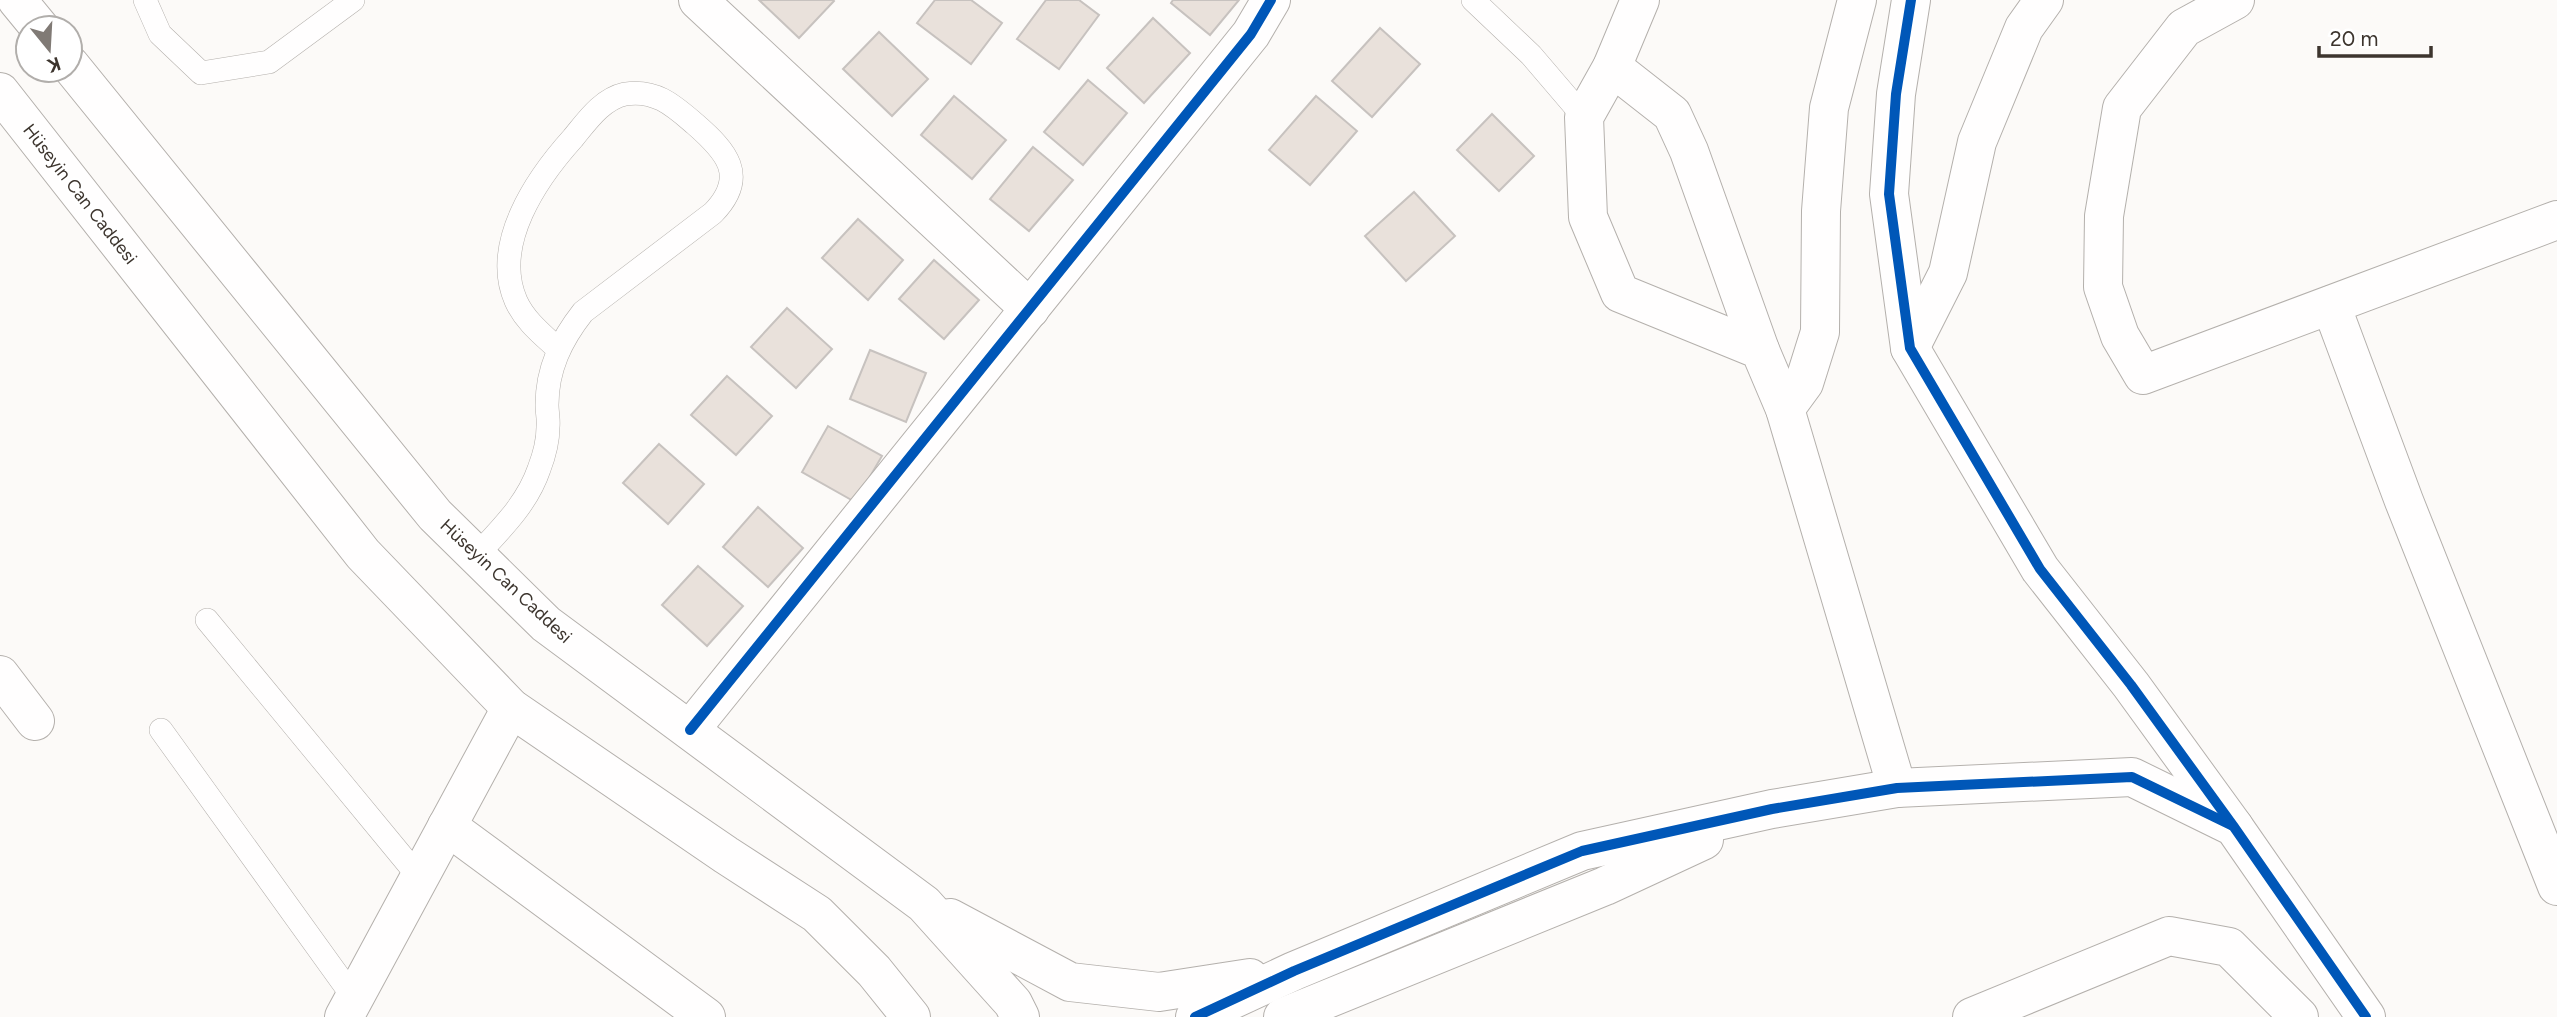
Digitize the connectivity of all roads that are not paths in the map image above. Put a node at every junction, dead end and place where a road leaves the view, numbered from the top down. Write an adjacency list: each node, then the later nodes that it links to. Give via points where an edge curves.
1 (18, 0): 12 (street)
2 (145, 0): 3 (lane, via 160,34 201,73 269,62)
3 (353, 0)
4 (698, 0): 19 (street)
5 (1271, 0): 19 (street, via 1251,34)
6 (1473, 0): 16 (lane, via 1531,55)
7 (1640, 0): 13 (street)
8 (1857, 0): 23 (street, via 1829,108 1821,211 1821,332 1804,383)
9 (1911, 0): 20 (street, via 1896,94 1889,194)
10 (2044, 0): 20 (street, via 2024,28 1977,142 1948,273)
11 (2235, 0): 18 (street, via 2184,28 2122,108 2104,216 2103,287 2120,336 2143,375)
12 (29, 14)
13 (1612, 67): 16 (street); 22 (street, via 1672,114)
14 (84, 82): 24 (street, Hüseyin Can Caddesi, via 435,515)
15 (0, 93): 27 (street, Hüseyin Can Caddesi, via 363,554)
16 (1584, 117): 22 (street, via 1588,217 1620,293)
17 (2557, 220): 18 (street)
18 (2331, 305): 36 (street)
19 (1030, 309): 30 (street)
20 (1910, 348): 34 (street, via 2040,569)
21 (558, 349): 21 (lane, via 583,312 713,213 728,193 730,167 719,145 660,97 636,93 609,100 548,166 525,205 512,250 512,288 533,326); 24 (lane, via 548,388 549,426 540,468 517,511)
22 (1760, 350): 23 (street)
23 (1785, 409): 31 (street)
24 (476, 556): 30 (street, Hüseyin Can Caddesi, via 547,624)
25 (208, 620): 35 (lane)
26 (0, 675): 28 (street)
27 (511, 708): 33 (street); 41 (street, Hüseyin Can Caddesi, via 817,914 874,971)
28 (35, 721)
29 (161, 730): 39 (lane)
30 (690, 730): 37 (street, Hüseyin Can Caddesi)
31 (1897, 788): 32 (street); 34 (street, via 2132,777)
32 (1772, 809): 38 (street, via 1582,850); 44 (street, via 1605,886)
33 (447, 826): 35 (street); 40 (street)
34 (2234, 827): 47 (street)
35 (419, 877): 39 (street)
36 (2557, 886)
37 (924, 904): 38 (street, via 1070,982 1159,992); 42 (street, Hüseyin Can Caddesi, via 1013,1003)
38 (1294, 971): 43 (street)
39 (349, 1007)
40 (706, 1017)
41 (911, 1017)
42 (1020, 1017)
43 (1195, 1017)
44 (1283, 1017)
45 (1972, 1017): 46 (street, via 2169,936 2229,947)
46 (2300, 1017)
47 (2366, 1017)

